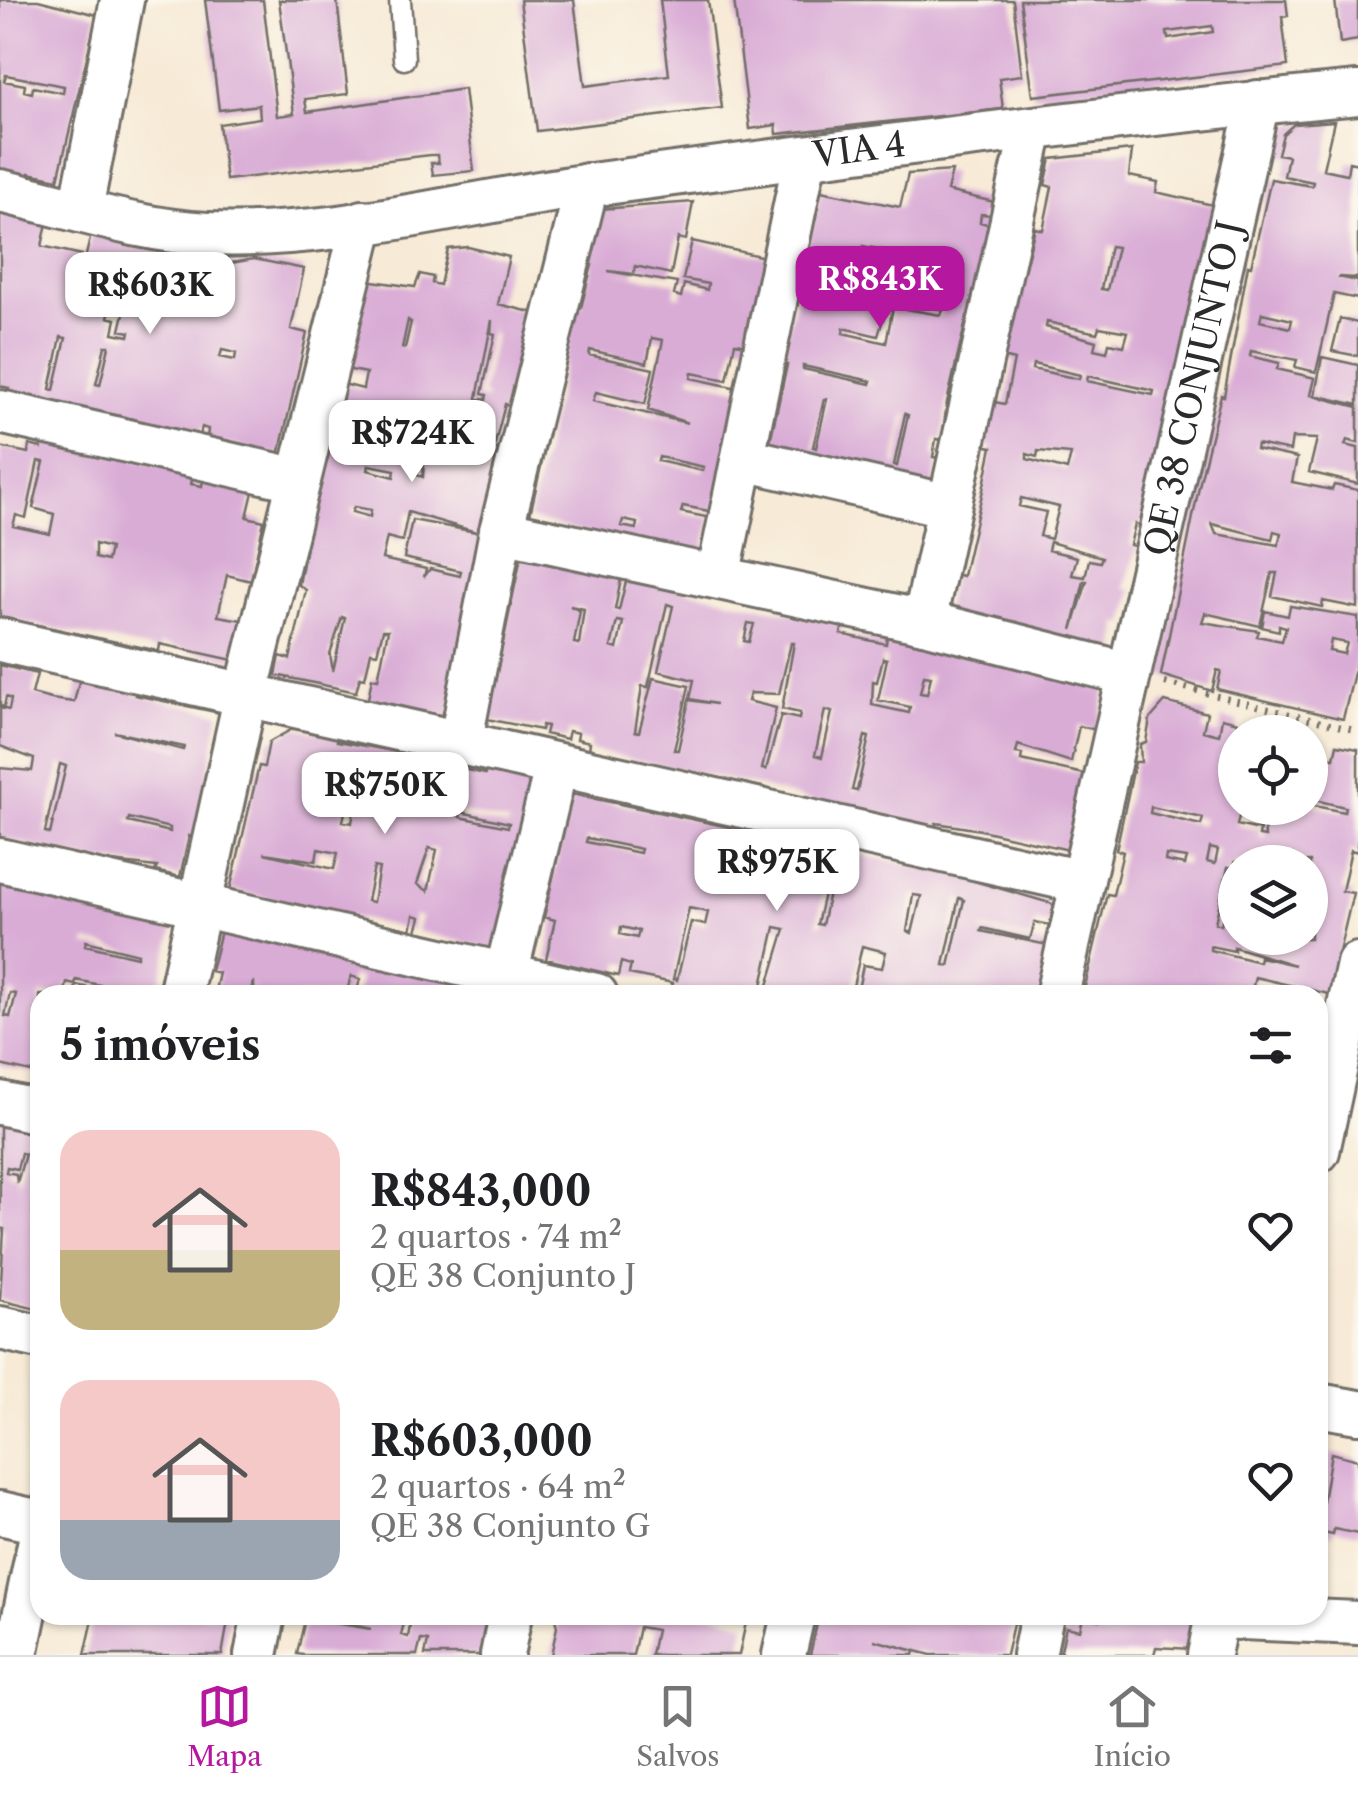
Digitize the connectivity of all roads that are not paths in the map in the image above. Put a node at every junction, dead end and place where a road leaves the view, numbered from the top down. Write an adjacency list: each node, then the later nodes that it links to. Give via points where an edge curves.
1 (122, 0): 10 (street)
2 (400, 0): 3 (lane)
3 (404, 59)
4 (1358, 92): 5 (street, VIA 4)
5 (1258, 102): 6 (street, VIA 4); 20 (street, QE 38 CONJUNTO J)
6 (1032, 129): 7 (street, VIA 4); 15 (street)
7 (805, 158): 8 (street, VIA 4); 13 (street)
8 (587, 185): 11 (street, VIA 4); 16 (street)
9 (0, 191): 10 (street, VIA 4)
10 (80, 209): 11 (street, VIA 4, via 205,234)
11 (362, 222): 14 (street)
12 (0, 412): 14 (street)
13 (744, 459): 15 (street); 17 (street)
14 (300, 480): 21 (street)
15 (948, 506): 18 (street)
16 (501, 531): 17 (street); 22 (street)
17 (718, 578): 18 (street)
18 (924, 622): 20 (street)
19 (0, 640): 21 (street)
20 (1130, 674): 25 (street, QE 38 CONJUNTO J)
21 (246, 694): 22 (street); 26 (street)
22 (460, 745): 23 (street)
23 (556, 767): 25 (street); 29 (street)
24 (0, 860): 26 (street)
25 (1082, 882): 30 (street, QE 38 CONJUNTO J)
26 (201, 904): 28 (street); 29 (street)
27 (1358, 964): 32 (street)
28 (182, 985)
29 (503, 985)
30 (1059, 985)
31 (0, 1103): 33 (street)
32 (1328, 1105)
33 (30, 1110)
34 (0, 1328): 35 (street)
35 (30, 1335)
36 (1328, 1406): 37 (street)
37 (1358, 1412)
38 (0, 1513): 39 (street)
39 (30, 1520)
40 (30, 1563): 41 (street)
41 (14, 1600): 50 (street)
42 (1358, 1623): 43 (street)
43 (1328, 1624)
44 (262, 1625): 51 (street)
45 (508, 1625): 52 (street)
46 (791, 1625): 53 (street)
47 (1040, 1625): 54 (street)
48 (1310, 1625): 49 (street)
49 (1214, 1629)
50 (16, 1655)
51 (256, 1655)
52 (502, 1655)
53 (784, 1655)
54 (1034, 1655)

